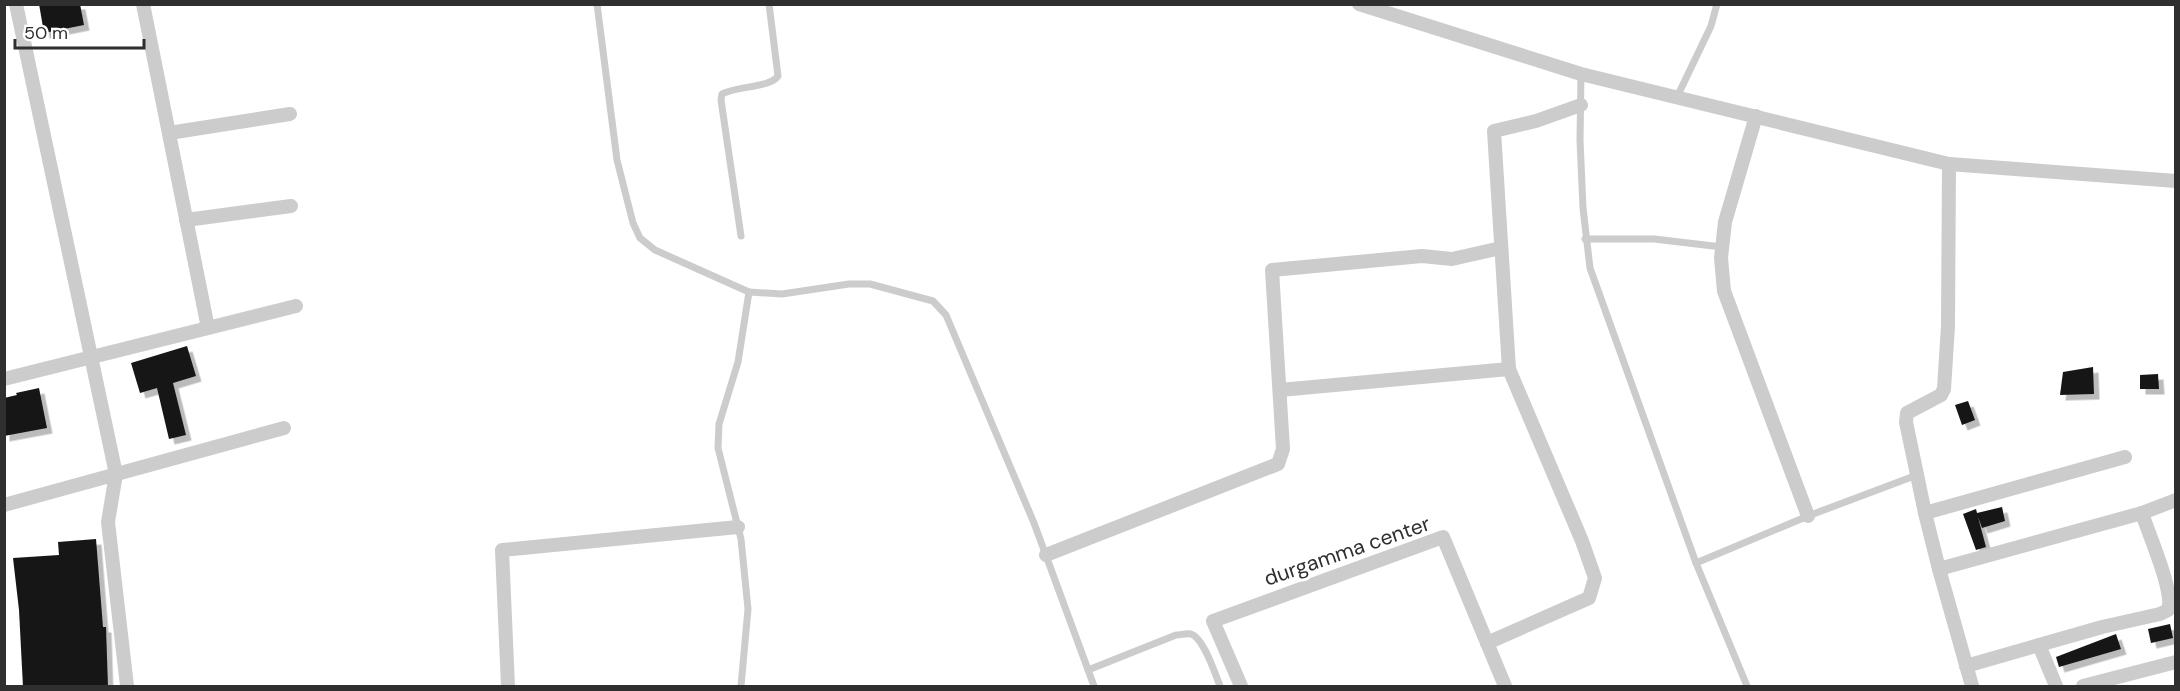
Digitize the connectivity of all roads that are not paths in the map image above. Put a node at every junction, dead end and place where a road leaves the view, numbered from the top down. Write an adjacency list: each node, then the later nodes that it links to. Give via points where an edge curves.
1 (16, 4): 24 (street)
2 (143, 4): 12 (street)
3 (597, 4): 21 (lane, via 617,160 640,238 655,250)
4 (769, 4): 17 (lane, via 778,76 772,82 729,90 721,100)
5 (1359, 4): 7 (street)
6 (1717, 4): 8 (lane, via 1711,26)
7 (1581, 74): 8 (street); 9 (lane)
8 (1677, 97): 11 (street)
9 (1581, 105): 18 (lane); 20 (street, via 1494,131)
10 (290, 114): 12 (street)
11 (1756, 117): 13 (street); 19 (street, via 1725,222)
12 (169, 133): 16 (street)
13 (1949, 164): 14 (street); 31 (street, via 1944,389 1941,395 1907,414)
14 (2175, 181)
15 (291, 206): 16 (street)
16 (186, 220): 23 (street)
17 (741, 236)
18 (1585, 239): 19 (lane, via 1654,239); 39 (lane, via 1590,268)
19 (1722, 247): 36 (street, via 1724,291)
20 (1502, 248): 25 (street); 27 (street, via 1452,259 1422,256 1272,270)
21 (748, 292): 37 (lane, via 738,362 719,424 718,448); 38 (lane, via 782,294 870,284 933,301 946,315)
22 (296, 306): 23 (street)
23 (208, 328): 24 (street)
24 (91, 357): 26 (street); 30 (street)
25 (1509, 369): 27 (street); 42 (street, via 1595,578 1589,598)
26 (4, 379)
27 (1280, 390): 38 (street, via 1283,449 1278,464)
28 (284, 428): 30 (street)
29 (2126, 457): 34 (street)
30 (116, 474): 33 (street); 47 (street, via 108,522)
31 (1917, 475): 34 (street); 36 (lane)
32 (2175, 500): 35 (street)
33 (4, 505)
34 (1925, 513): 40 (street)
35 (2142, 513): 40 (street); 41 (street)
36 (1808, 516): 39 (lane)
37 (738, 527): 48 (street, via 502,550); 49 (lane, via 748,609)
38 (1046, 555): 46 (lane)
39 (1696, 563): 54 (lane)
40 (1939, 569): 45 (street)
41 (2172, 611): 43 (street)
42 (1487, 643): 52 (street, durgamma center, via 1443,537 1213,621); 53 (street, durgamma center)
43 (2039, 645): 45 (street); 56 (street)
44 (2175, 662): 57 (street)
45 (1966, 666): 55 (street)
46 (1088, 670): 50 (lane); 51 (lane, via 1189,633 1196,636 1206,652)
47 (127, 687)
48 (508, 687)
49 (741, 687)
50 (1094, 687)
51 (1220, 687)
52 (1241, 687)
53 (1505, 687)
54 (1747, 687)
55 (1972, 687)
56 (2056, 687)
57 (2083, 687)

